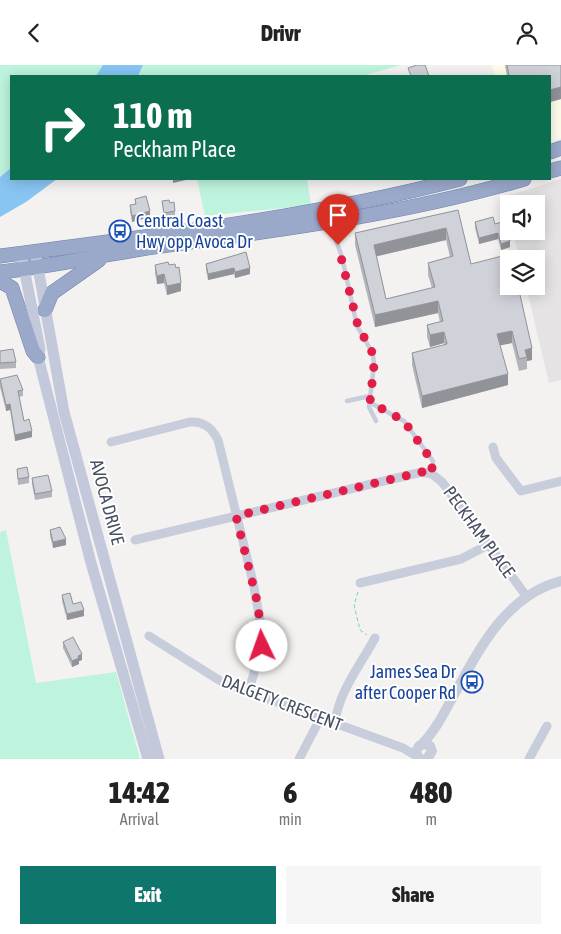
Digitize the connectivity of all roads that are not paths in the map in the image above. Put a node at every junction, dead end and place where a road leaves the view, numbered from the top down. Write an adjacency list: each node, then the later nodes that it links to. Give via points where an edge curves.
1 (456, 180): 4 (highway, via 332,207)
2 (520, 180): 3 (highway)
3 (330, 222): 5 (highway); 12 (lane, via 358,326 373,354)
4 (28, 252): 6 (highway); 7 (main road, AVOCA DRIVE)
5 (106, 255): 7 (highway); 10 (highway, via 52,293)
6 (0, 256)
7 (31, 268): 8 (highway); 10 (main road, AVOCA DRIVE); 11 (main road, AVOCA DRIVE, via 40,349)
8 (0, 272)
9 (0, 281): 11 (highway, via 12,288 33,351)
10 (45, 311): 36 (main road, AVOCA DRIVE, via 64,412)
11 (38, 357): 35 (main road, AVOCA DRIVE, via 91,563)
12 (370, 396): 13 (lane); 14 (lane)
13 (347, 401)
14 (370, 402): 15 (lane); 18 (lane, via 404,421 432,461)
15 (376, 421)
16 (111, 442): 20 (street, via 190,422 197,421 207,426 218,440)
17 (493, 447): 19 (street, via 496,458 521,491)
18 (432, 474): 20 (street, PECKHAM PLACE, via 422,472); 22 (street, PECKHAM PLACE, via 442,481)
19 (561, 481)
20 (236, 516): 21 (street, PECKHAM PLACE); 28 (street, via 262,631 262,646)
21 (135, 540)
22 (488, 545): 24 (street, via 461,559); 25 (street, PECKHAM PLACE)
23 (561, 581): 25 (street)
24 (360, 583)
25 (527, 597): 33 (street, via 498,622)
26 (149, 637): 28 (street, DALGETY CRESCENT, via 222,682)
27 (375, 638): 30 (street, via 345,693)
28 (248, 693): 29 (street, DALGETY CRESCENT)
29 (320, 719): 30 (street, DALGETY CRESCENT); 37 (street)
30 (335, 723): 32 (street, DALGETY CRESCENT)
31 (547, 726): 38 (street)
32 (394, 745): 33 (street, DALGETY CRESCENT); 34 (street, DALGETY CRESCENT)
33 (424, 745): 34 (street, via 432,751)
34 (425, 758)
35 (148, 759)
36 (159, 759)
37 (299, 759)
38 (529, 759)

